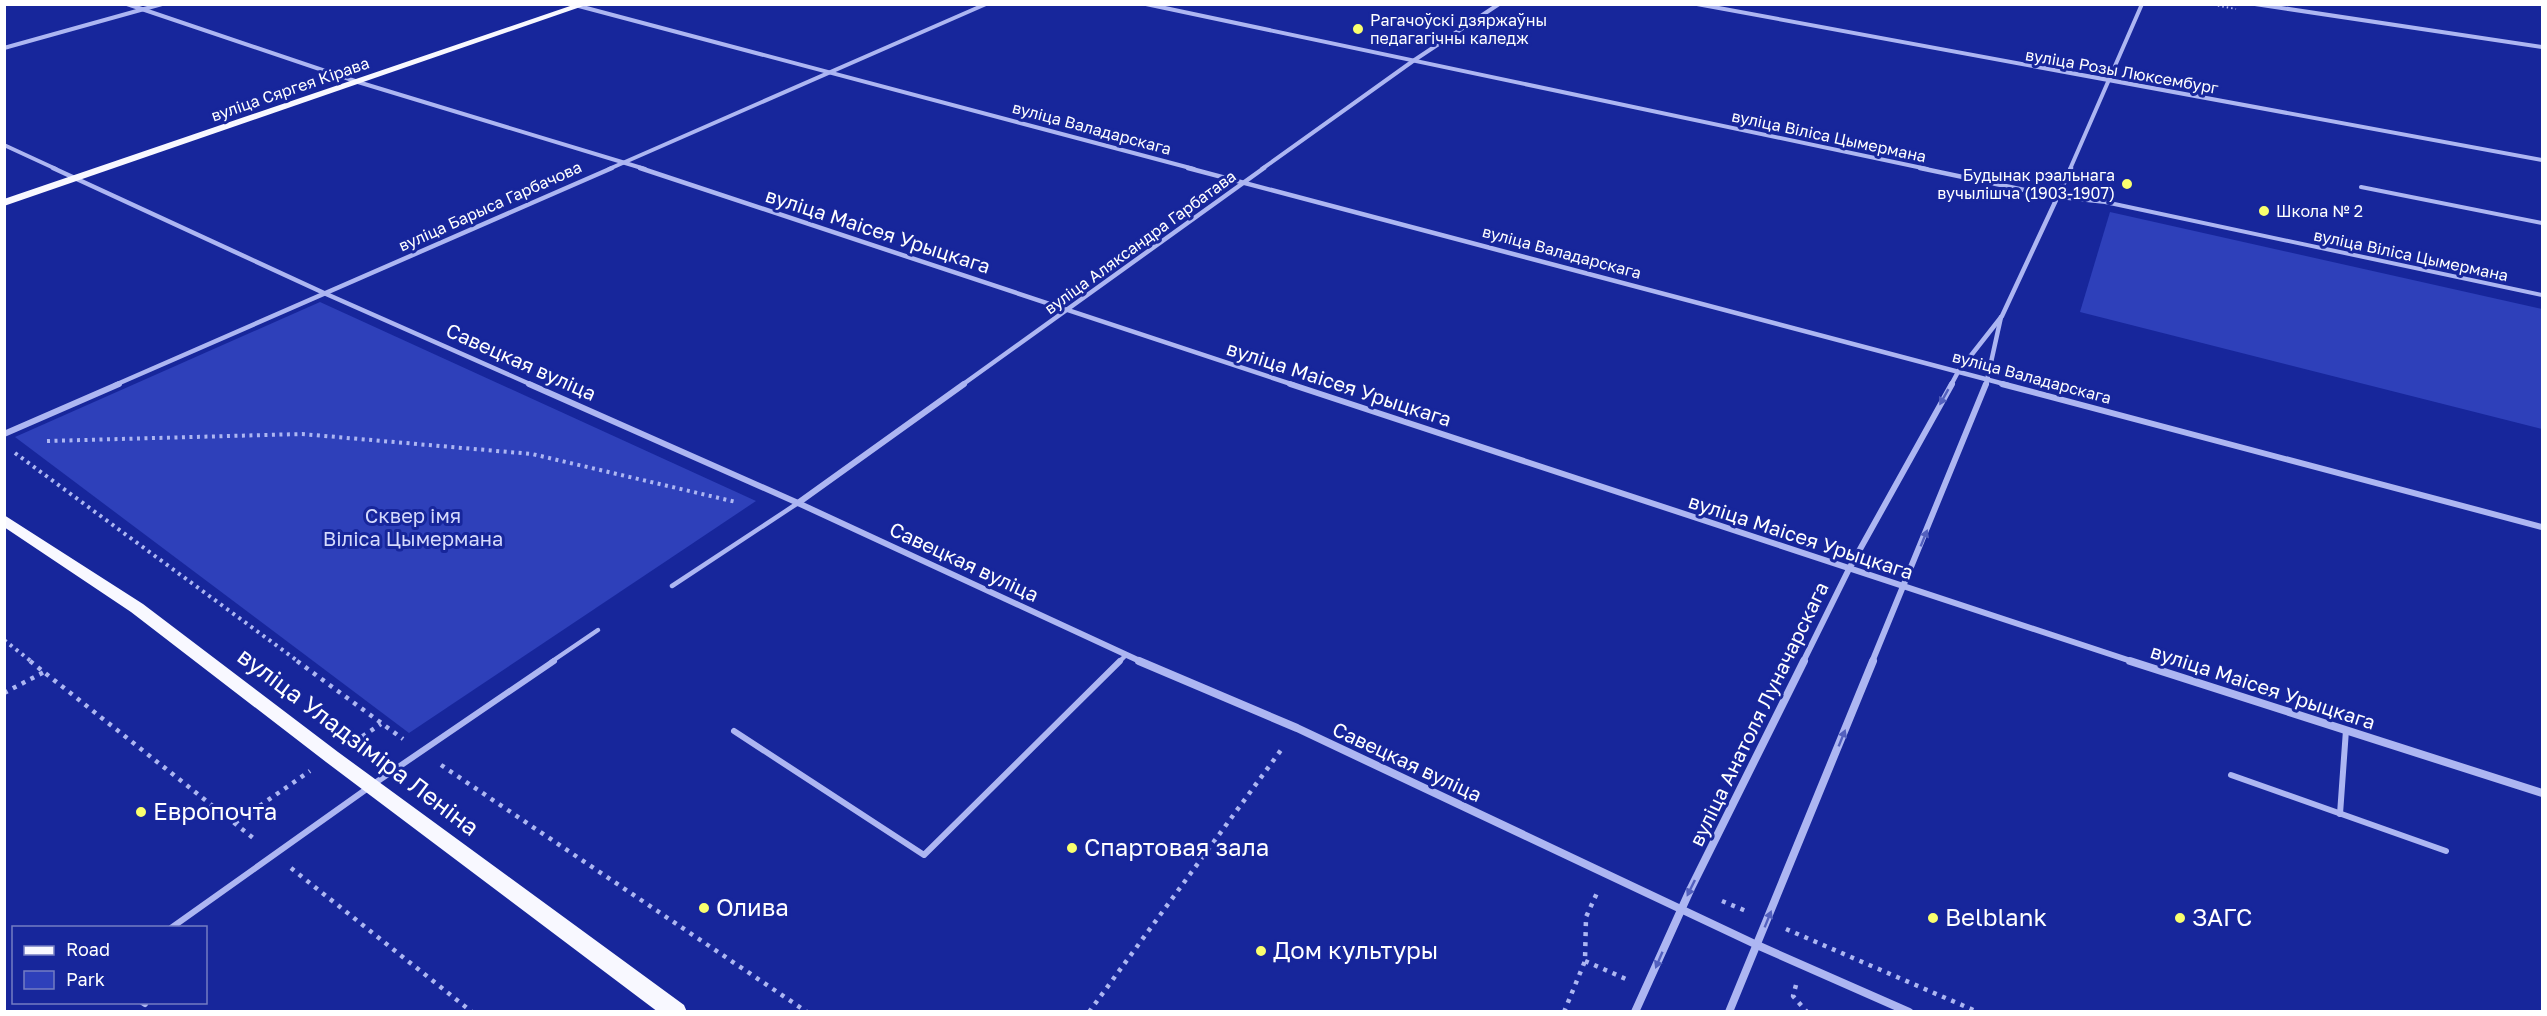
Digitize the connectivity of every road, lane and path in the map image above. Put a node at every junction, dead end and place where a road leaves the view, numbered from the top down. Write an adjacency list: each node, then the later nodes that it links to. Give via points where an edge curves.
1 (126, 4): 10 (street, вуліца Маісея Урыцкага)
2 (162, 4): 10 (street)
3 (986, 4): 14 (street, вуліца Барыса Гарбачова)
4 (1146, 4): 13 (street, вуліца Віліса Цымермана)
5 (1499, 4): 13 (street, вуліца Аляксандра Гарбатава)
6 (1698, 4): 15 (street, вуліца Розы Люксембург)
7 (2142, 4): 15 (street, вуліца Анатоля Луначарскага)
8 (2255, 4): 11 (street)
9 (580, 5): 14 (street, вуліца Валадарскага); 16 (main road, вуліца Сяргея Кірава)
10 (143, 10): 12 (street); 16 (street, вуліца Маісея Урыцкага)
11 (2542, 47)
12 (4, 48)
13 (1413, 61): 21 (street, вуліца Аляксандра Гарбатава); 23 (street, вуліца Віліса Цымермана)
14 (829, 73): 19 (street, вуліца Барыса Гарбачова); 21 (street, вуліца Валадарскага)
15 (2108, 81): 18 (street, вуліца Розы Люксембург); 23 (street, вуліца Анатоля Луначарскага)
16 (358, 82): 19 (street, вуліца Маісея Урыцкага); 20 (main road, вуліца Сяргея Кірава)
17 (4, 145): 20 (street, Савецкая вуліца)
18 (2542, 160)
19 (622, 162): 26 (street, вуліца Барыса Гарбачова); 28 (street, вуліца Маісея Урыцкага)
20 (77, 178): 24 (main road, вуліца Сяргея Кірава); 26 (street, Савецкая вуліца)
21 (1246, 182): 28 (street, вуліца Аляксандра Гарбатава); 30 (street, вуліца Валадарскага)
22 (2361, 187): 25 (lane)
23 (2058, 197): 27 (street, вуліца Віліса Цымермана, via 2105,201); 29 (street, вуліца Анатоля Луначарскага)
24 (4, 202)
25 (2542, 223)
26 (324, 294): 32 (street, вуліца Барыса Гарбачова); 35 (street, Савецкая вуліца)
27 (2542, 295)
28 (1066, 310): 36 (street, вуліца Аляксандра Гарбатава); 39 (street, вуліца Маісея Урыцкага)
29 (2002, 316): 30 (street, вуліца Анатоля Луначарскага); 31 (street, вуліца Анатоля Луначарскага)
30 (1958, 372): 31 (street, вуліца Валадарскага); 39 (street, вуліца Анатоля Луначарскага, one-way to 39)
31 (1988, 380): 38 (street, вуліца Валадарскага); 41 (street, вуліца Анатоля Луначарскага, one-way to 31)
32 (4, 434)
33 (47, 441): 35 (path, via 302,434 532,454 755,506)
34 (8, 448): 50 (path)
35 (774, 492): 36 (street, Савецкая вуліца)
36 (798, 503): 40 (lane); 44 (street, Савецкая вуліца)
37 (4, 520): 52 (main road, вуліца Уладзіміра Леніна, via 137,608)
38 (2542, 527)
39 (1849, 569): 41 (street, вуліца Маісея Урыцкага); 57 (street, вуліца Анатоля Луначарскага)
40 (672, 586)
41 (1904, 588): 48 (street, вуліца Маісея Урыцкага); 60 (street, вуліца Анатоля Луначарскага, one-way to 41)
42 (597, 630): 50 (lane)
43 (5, 640): 45 (path)
44 (1126, 655): 47 (street, Савецкая вуліца); 49 (lane, via 924,855)
45 (44, 672): 46 (path); 56 (path)
46 (4, 693)
47 (1297, 728): 58 (street, Савецкая вуліца); 69 (path)
48 (2346, 730): 53 (street, вуліца Маісея Урыцкага); 54 (lane)
49 (734, 731)
50 (421, 751): 52 (lane); 68 (path)
51 (2231, 775): 54 (lane)
52 (372, 785): 56 (lane); 67 (main road, вуліца Уладзіміра Леніна)
53 (2542, 793)
54 (2340, 814): 55 (lane)
55 (2446, 851)
56 (274, 855): 61 (lane); 66 (path)
57 (1691, 888): 58 (street, вуліца Анатоля Луначарскага, one-way to 58); 60 (path)
58 (1681, 909): 62 (street, Савецкая вуліца); 64 (street, вуліца Анатоля Луначарскага, one-way to 64)
59 (1586, 917): 63 (path)
60 (1767, 920): 62 (street, вуліца Анатоля Луначарскага); 75 (path)
61 (172, 926)
62 (1757, 945): 72 (street, вуліца Анатоля Луначарскага); 74 (street, Савецкая вуліца)
63 (1585, 962): 64 (path); 70 (path)
64 (1647, 988): 71 (street, вуліца Анатоля Луначарскага)
65 (1793, 996): 73 (path)
66 (472, 1011)
67 (676, 1011)
68 (807, 1011)
69 (1089, 1011)
70 (1564, 1011)
71 (1635, 1011)
72 (1730, 1011)
73 (1807, 1011)
74 (1909, 1011)
75 (1978, 1011)

